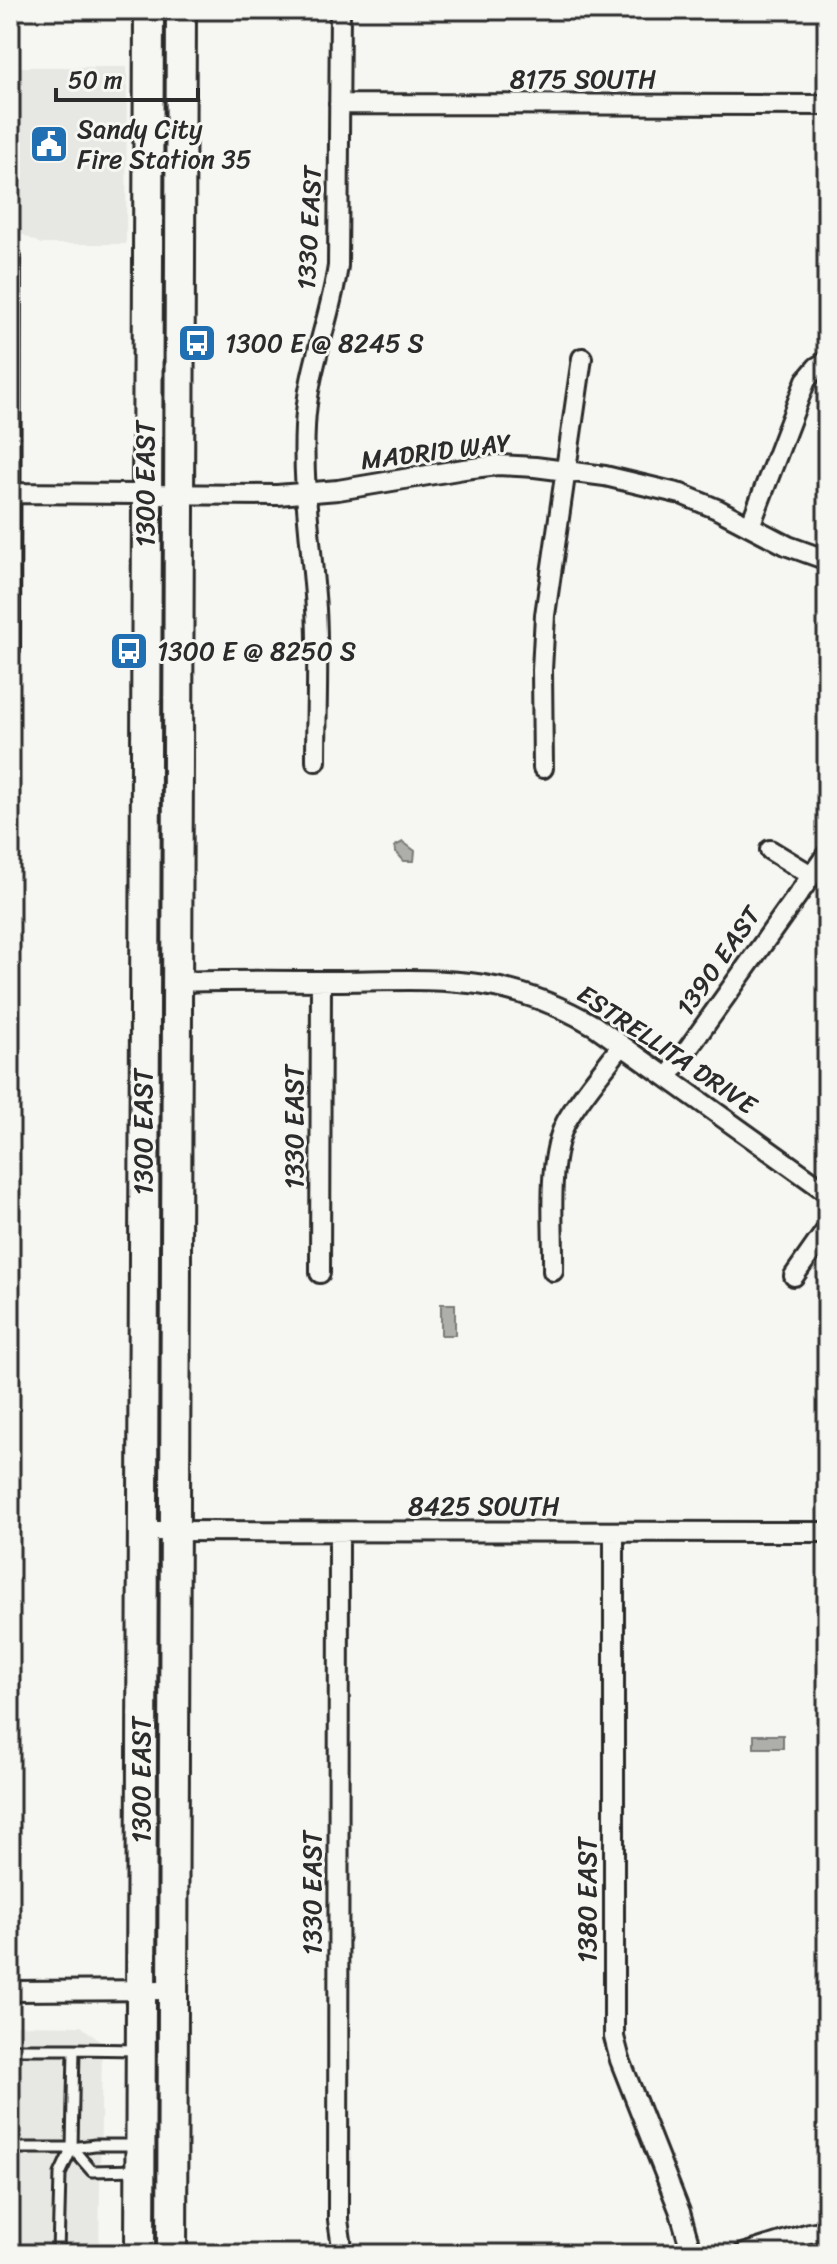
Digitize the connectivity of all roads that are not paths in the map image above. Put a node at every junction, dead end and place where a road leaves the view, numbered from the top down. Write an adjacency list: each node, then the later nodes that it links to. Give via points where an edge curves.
1 (149, 10): 13 (main road, 1300 EAST)
2 (181, 10): 14 (main road, 1300 EAST)
3 (340, 10): 4 (street, 1330 EAST)
4 (339, 104): 5 (street, 8175 SOUTH); 12 (street, 1330 EAST, via 338,266 307,397)
5 (827, 105)
6 (11, 258): 7 (street)
7 (10, 355): 11 (street)
8 (582, 358): 10 (street)
9 (827, 361): 15 (street, via 802,390)
10 (567, 471): 12 (street, MADRID WAY, via 498,465); 15 (street, MADRID WAY, via 681,494); 19 (street, via 545,615)
11 (10, 493): 13 (street, MADRID WAY); 17 (street)
12 (307, 493): 14 (street, MADRID WAY); 18 (street, 1330 EAST, via 316,609)
13 (146, 494): 14 (street, MADRID WAY); 32 (main road, 1300 EAST)
14 (179, 495): 24 (main road, 1300 EAST)
15 (750, 526): 16 (street, MADRID WAY)
16 (827, 560)
17 (10, 649)
18 (316, 761)
19 (543, 768)
20 (770, 850): 22 (street)
21 (827, 854): 22 (street, 1390 EAST)
22 (811, 875): 26 (street, 1390 EAST)
23 (321, 981): 24 (street, ESTRELLITA DRIVE); 25 (street, ESTRELLITA DRIVE, via 492,985 569,1010); 30 (street, 1330 EAST)
24 (176, 982): 33 (main road, 1300 EAST)
25 (621, 1046): 26 (street, ESTRELLITA DRIVE); 29 (street, via 565,1125 554,1182)
26 (668, 1077): 27 (street, ESTRELLITA DRIVE)
27 (827, 1192)
28 (827, 1229): 31 (street)
29 (553, 1271)
30 (320, 1273)
31 (794, 1276)
32 (142, 1531): 33 (street, 8425 SOUTH); 37 (main road, 1300 EAST)
33 (174, 1532): 34 (street, 8425 SOUTH); 38 (main road, 1300 EAST)
34 (339, 1532): 35 (street, 8425 SOUTH); 51 (street, 1330 EAST, via 338,2220)
35 (614, 1532): 36 (street, 8425 SOUTH); 52 (street, 1380 EAST, via 614,2037)
36 (827, 1532)
37 (142, 1990): 38 (street); 39 (street); 42 (main road, 1300 EAST)
38 (171, 1990): 45 (main road, 1300 EAST)
39 (10, 1991)
40 (10, 2049): 41 (lane)
41 (74, 2049): 42 (lane); 44 (lane)
42 (141, 2051): 46 (main road, 1300 EAST)
43 (10, 2148): 44 (lane)
44 (72, 2148): 46 (lane, via 95,2145); 46 (lane, via 92,2171); 48 (lane, via 60,2174)
45 (172, 2152): 46 (main road); 50 (main road, 1300 EAST)
46 (141, 2158): 49 (main road, 1300 EAST)
47 (827, 2230): 53 (street)
48 (58, 2254)
49 (140, 2254)
50 (172, 2254)
51 (343, 2254)
52 (692, 2254)
53 (743, 2254)

